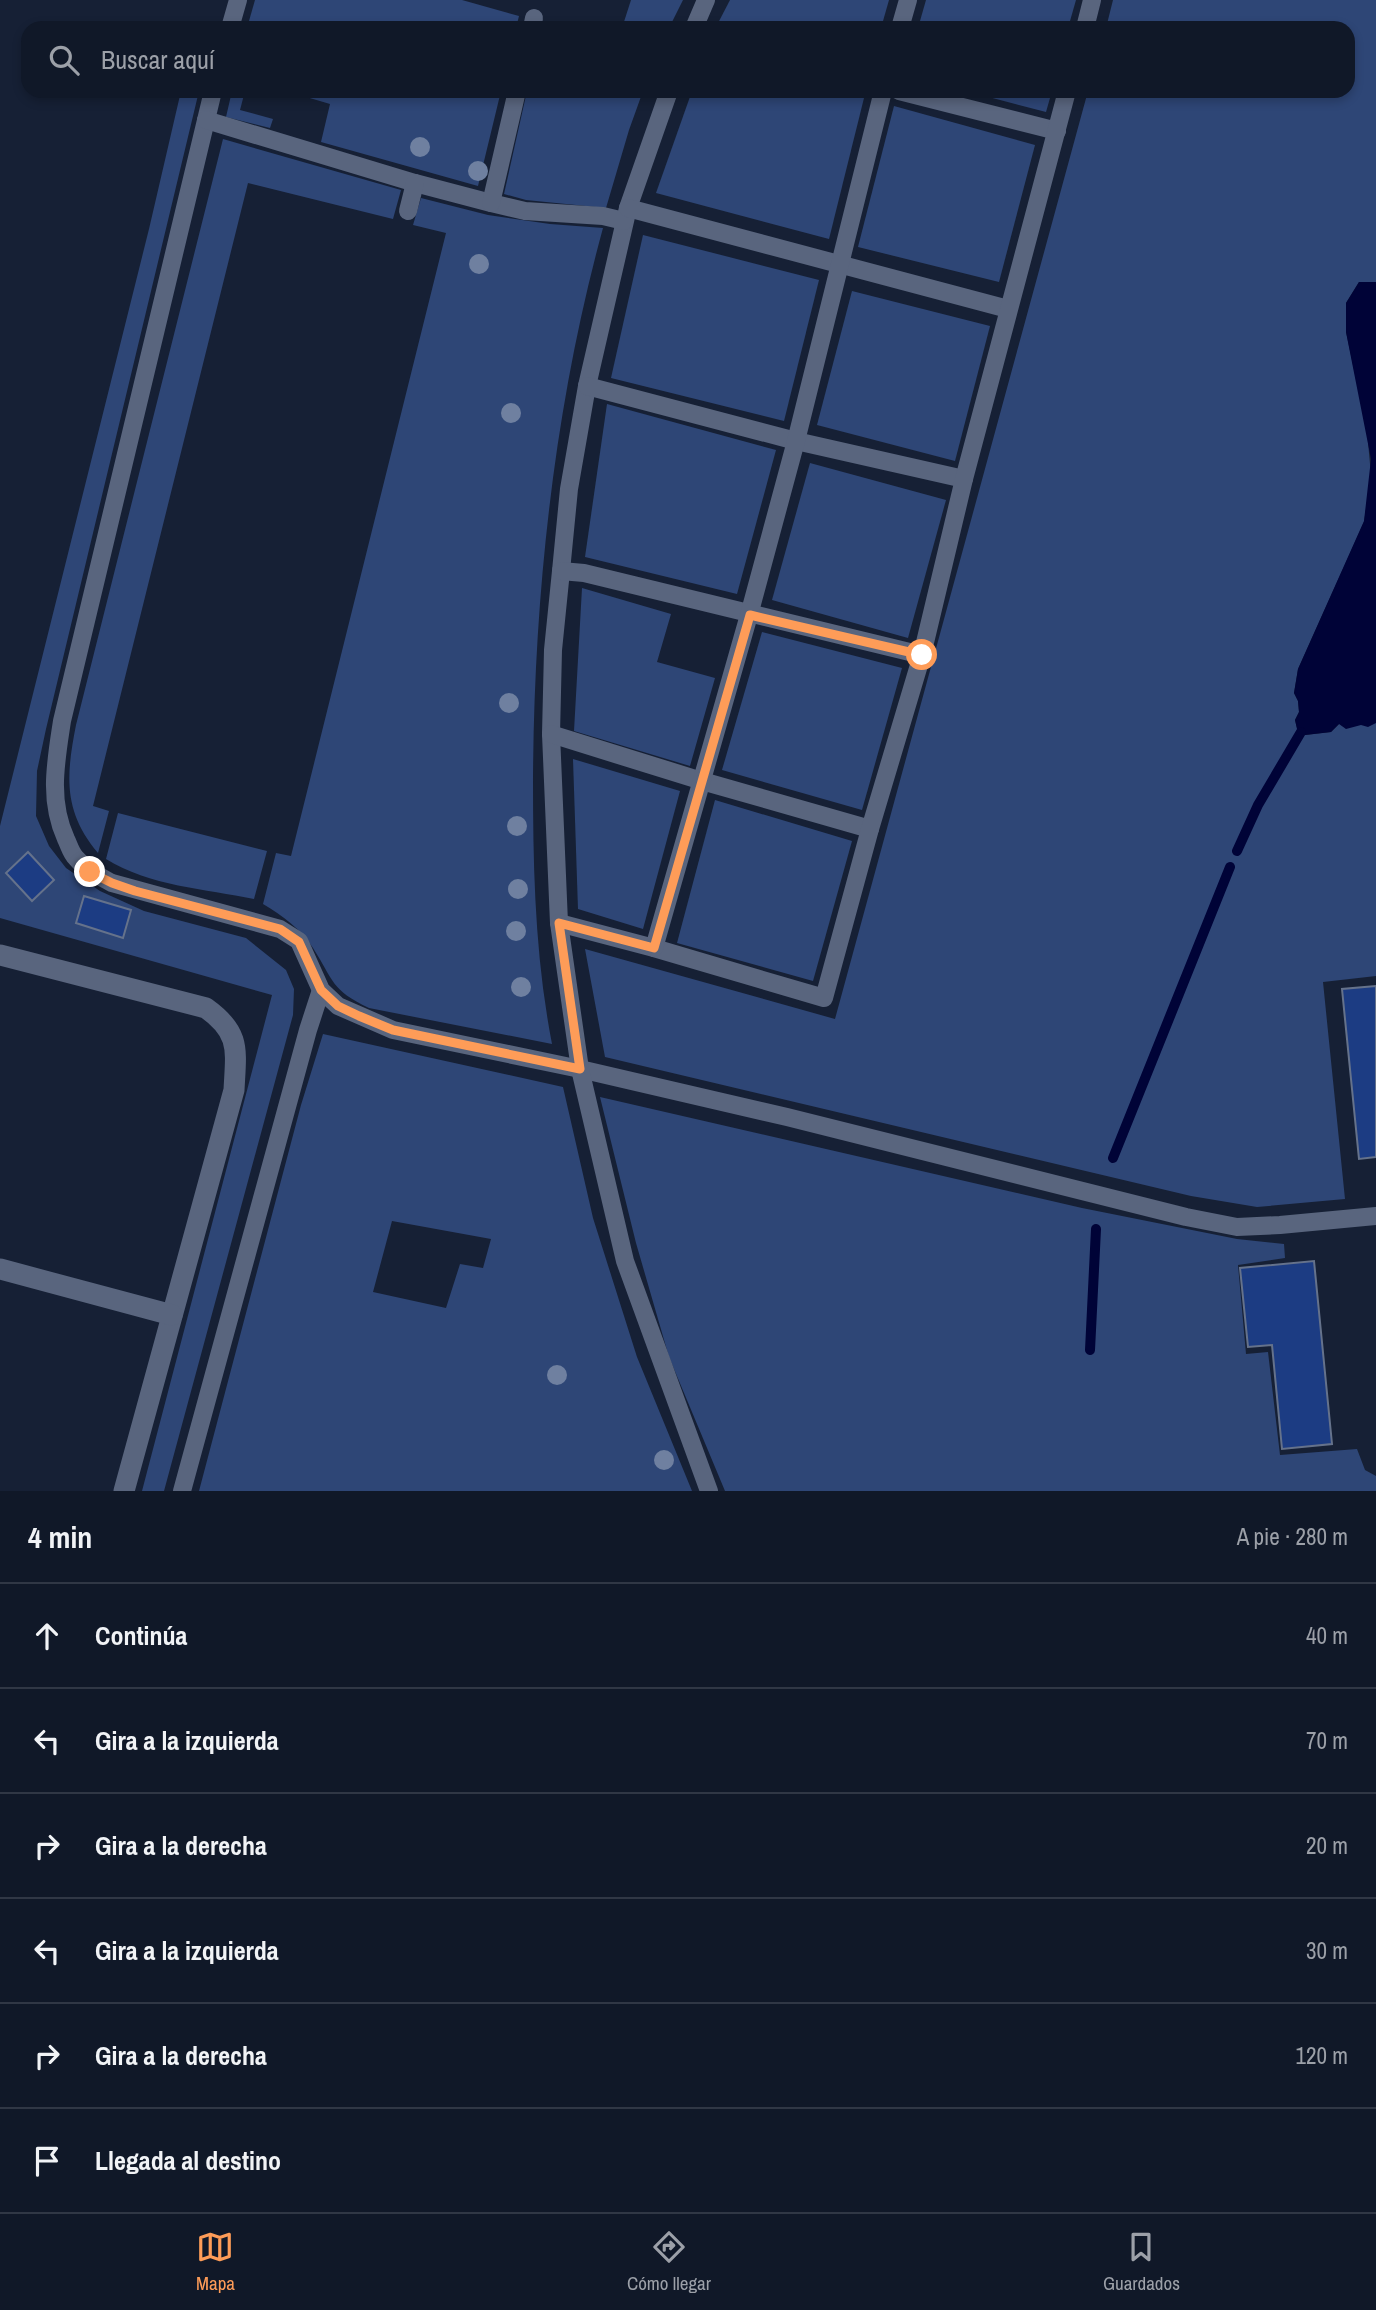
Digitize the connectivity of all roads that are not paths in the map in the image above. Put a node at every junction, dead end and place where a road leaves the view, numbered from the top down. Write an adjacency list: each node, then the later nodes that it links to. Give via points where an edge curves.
1 (238, 0): 5 (lane)
2 (706, 0): 6 (lane)
3 (908, 0): 7 (lane)
4 (1092, 0): 8 (lane)
5 (232, 21)
6 (697, 21)
7 (902, 21)
8 (1087, 21)
9 (211, 98): 15 (lane)
10 (515, 98): 18 (lane)
11 (667, 98): 20 (lane)
12 (881, 98): 21 (lane)
13 (927, 98): 16 (lane)
14 (1066, 98): 16 (lane)
15 (206, 120): 17 (lane); 35 (lane, via 62,720 54,806 74,857 90,872 135,891 280,929 299,942)
16 (1057, 131): 22 (lane)
17 (415, 183): 18 (lane); 19 (lane)
18 (491, 203): 20 (lane, via 525,211)
19 (408, 211)
20 (626, 214): 21 (lane); 23 (lane)
21 (841, 264): 22 (lane); 24 (lane)
22 (1008, 309): 25 (lane)
23 (587, 386): 24 (lane); 26 (lane)
24 (796, 441): 25 (lane); 27 (lane)
25 (964, 479): 28 (lane)
26 (561, 571): 27 (lane); 29 (lane)
27 (750, 615): 28 (lane); 30 (lane)
28 (922, 655): 31 (lane)
29 (551, 734): 30 (lane); 32 (lane)
30 (702, 781): 31 (lane); 33 (lane)
31 (870, 829): 33 (lane, via 824,998)
32 (559, 923): 33 (lane); 36 (lane)
33 (654, 948)
34 (0, 955): 39 (street, via 206,1008 233,1036 234,1090)
35 (321, 990): 36 (lane, via 338,1006 393,1030); 41 (lane)
36 (580, 1069): 37 (lane, via 1237,1227); 42 (lane, via 625,1261)
37 (1376, 1216)
38 (0, 1269): 39 (street)
39 (172, 1315): 40 (street)
40 (124, 1491)
41 (182, 1491)
42 (709, 1491)

